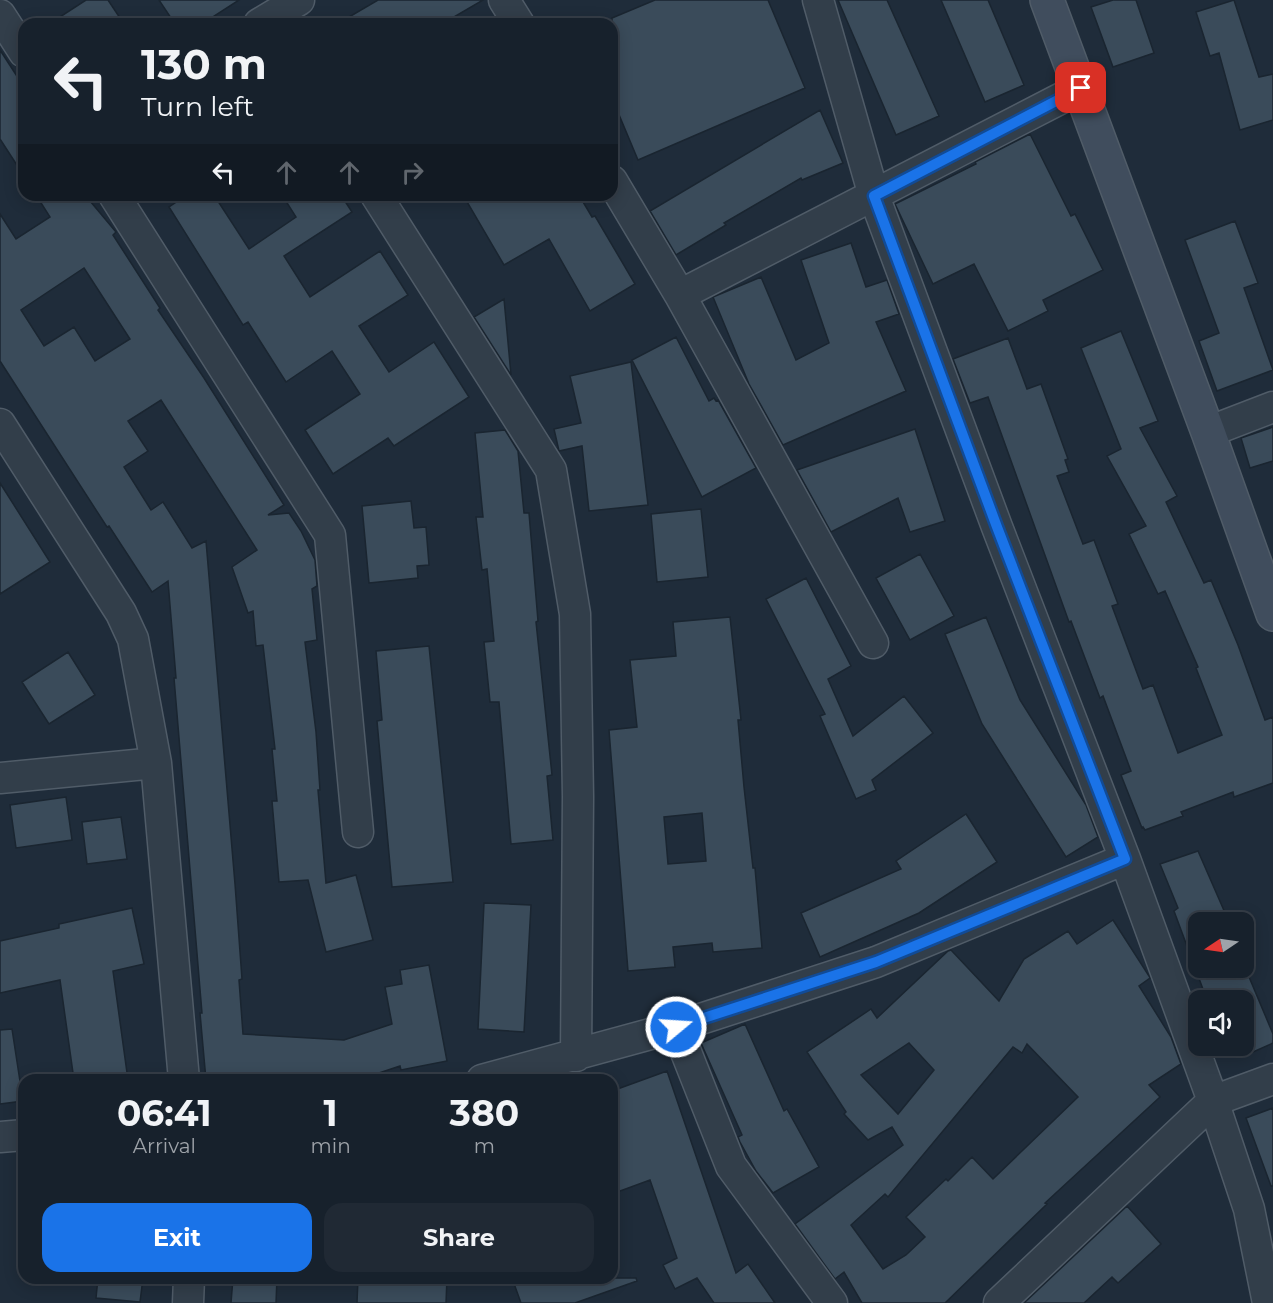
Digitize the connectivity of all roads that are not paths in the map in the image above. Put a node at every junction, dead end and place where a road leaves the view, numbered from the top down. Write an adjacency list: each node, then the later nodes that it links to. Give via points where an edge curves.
1 (299, 0): 6 (street)
2 (504, 0): 7 (street)
3 (818, 0): 11 (street)
4 (1047, 0): 9 (main road)
5 (0, 15): 8 (street)
6 (272, 18)
7 (515, 18)
8 (18, 43)
9 (1081, 88): 11 (street); 17 (main road)
10 (618, 191): 14 (street)
11 (874, 196): 14 (street); 23 (street)
12 (118, 201): 22 (street, via 330,536)
13 (380, 201): 25 (street, via 551,470 575,614)
14 (680, 295): 19 (street)
15 (1273, 407): 17 (street)
16 (0, 424): 20 (street, via 121,613 133,639)
17 (1208, 432): 18 (main road)
18 (1273, 614)
19 (873, 643)
20 (156, 763): 21 (street); 26 (street)
21 (0, 778)
22 (358, 832)
23 (1125, 859): 24 (street, via 876,962); 29 (street)
24 (676, 1027): 25 (street); 34 (street, via 731,1166)
25 (576, 1056): 27 (street)
26 (183, 1074)
27 (506, 1074)
28 (1273, 1079): 29 (street)
29 (1213, 1101): 35 (street); 36 (street, via 1249,1209)
30 (18, 1136): 31 (street)
31 (0, 1137)
32 (189, 1284): 33 (street)
33 (188, 1303)
34 (832, 1303)
35 (999, 1303)
36 (1268, 1303)

